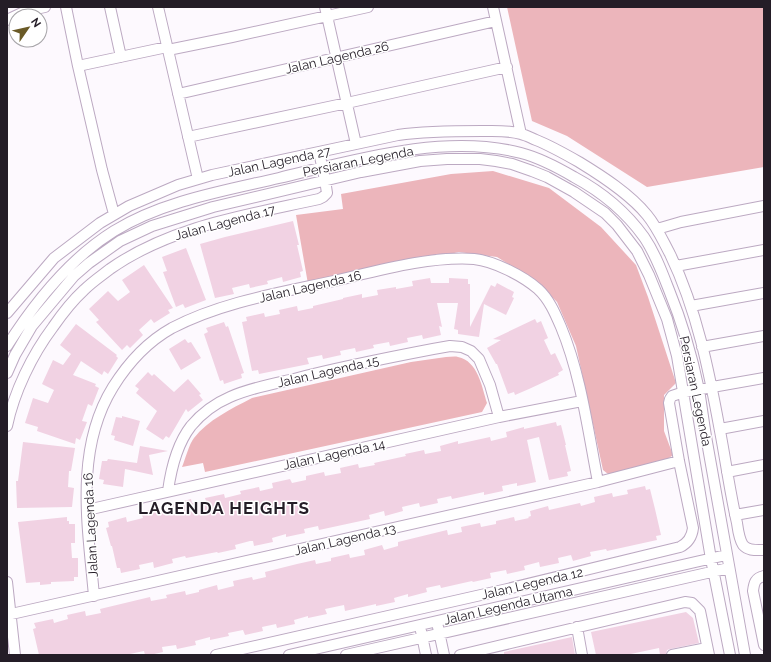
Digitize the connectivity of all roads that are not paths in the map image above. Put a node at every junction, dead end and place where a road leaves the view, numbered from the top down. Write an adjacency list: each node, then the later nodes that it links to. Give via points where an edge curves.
1 (45, 7): 8 (street, via 26,11)
2 (66, 7): 13 (street)
3 (110, 7): 11 (street)
4 (158, 7): 10 (street)
5 (368, 7): 7 (street)
6 (493, 7): 9 (street)
7 (326, 11): 10 (street, via 232,37); 12 (street)
8 (7, 20)
9 (496, 21): 12 (street, Jalan Lagenda 26); 14 (street)
10 (168, 48): 11 (street); 15 (street)
11 (121, 57): 13 (street)
12 (336, 58): 15 (street, Jalan Lagenda 26); 16 (street)
13 (78, 66): 28 (street)
14 (507, 67): 16 (street); 17 (street)
15 (178, 94): 18 (street)
16 (347, 103): 18 (street); 19 (street)
17 (521, 134): 19 (street, Jalan Lagenda 27, via 429,132 398,135); 21 (street, Jalan Lagenda 27, via 553,147)
18 (188, 137): 23 (street)
19 (356, 144): 20 (street, Jalan Lagenda 27)
20 (319, 152): 22 (street); 23 (street, Jalan Lagenda 27)
21 (588, 167): 25 (street); 29 (street, Jalan Lagenda 27, via 623,192 646,214)
22 (322, 168): 24 (street); 25 (street, Persiaran Legenda, via 398,151 449,146 481,147 523,153 549,163); 35 (street, Persiaran Legenda, via 210,194 169,206 130,222 82,255 47,290)
23 (198, 179): 28 (street, Jalan Lagenda 27)
24 (326, 180): 26 (street, Persiaran Legenda, via 420,161 480,159 512,164 532,171); 36 (street, Persiaran Legenda, via 213,207 131,235 104,251 74,276); 48 (street, Jalan Lagenda 17, via 327,193 323,197 177,234 138,251 98,277 72,302 46,336 26,372)
25 (581, 181): 26 (street); 43 (street, Persiaran Legenda, via 621,210 652,252 662,270 676,308 689,347)
26 (574, 192): 44 (street, Persiaran Legenda, via 617,225 637,251 667,319)
27 (764, 206): 29 (street)
28 (114, 214): 34 (street, Jalan Lagenda 27, via 54,258)
29 (657, 229): 31 (street, Jalan Lagenda 27)
30 (764, 250): 31 (street)
31 (676, 266): 33 (street, Jalan Lagenda 27)
32 (764, 293): 33 (street)
33 (691, 306): 39 (street, Jalan Lagenda 27)
34 (8, 310): 35 (street)
35 (23, 320): 36 (street); 38 (street, Persiaran Legenda)
36 (32, 326): 40 (street, Persiaran Legenda)
37 (764, 336): 39 (street)
38 (7, 346)
39 (702, 347): 42 (street, Jalan Lagenda 27)
40 (7, 373)
41 (764, 378): 42 (street)
42 (711, 388): 43 (street); 49 (street, Jalan Lagenda 27)
43 (698, 390): 44 (street); 59 (street, Persiaran Legenda)
44 (684, 392): 50 (street, Jalan Legenda 12, via 672,396 669,403); 60 (street, Persiaran Legenda)
45 (582, 401): 46 (street, Jalan Lagenda 14); 53 (street, Jalan Lagenda 16); 55 (street, Jalan Lagenda 16, via 566,338 556,314 538,289 487,261 453,259 399,266 227,306 188,321 157,337 133,359 105,400 88,457)
46 (499, 417): 54 (street, Jalan Lagenda 14); 54 (street, Jalan Lagenda 15, via 479,359 462,347 450,346 325,371 241,392 207,411 191,426 183,440 175,460)
47 (764, 421): 49 (street)
48 (7, 426)
49 (720, 429): 52 (street, Jalan Lagenda 27)
50 (679, 462): 53 (street, Jalan Lagenda 13); 65 (street, Jalan Legenda 12, via 693,528 692,536 684,545)
51 (764, 465): 52 (street)
52 (727, 472): 57 (street, Jalan Lagenda 27)
53 (598, 482): 66 (street, Jalan Lagenda 13)
54 (168, 491): 55 (street, Jalan Lagenda 14)
55 (87, 510): 66 (street, Jalan Lagenda 16)
56 (764, 510): 57 (street)
57 (735, 515): 58 (street, Jalan Lagenda 27, via 742,544 748,549)
58 (764, 550)
59 (726, 555): 60 (street, Jalan Legenda Utama); 61 (street, Persiaran Legenda)
60 (711, 559): 62 (street, Persiaran Legenda); 67 (street, Jalan Legenda Utama)
61 (729, 568): 62 (street, Jalan Legenda Utama); 87 (street, Persiaran Legenda)
62 (713, 572): 69 (street, Jalan Legenda Utama); 86 (street, Persiaran Legenda)
63 (764, 576): 75 (street, via 757,579 753,591)
64 (7, 582): 68 (street)
65 (503, 590): 67 (street); 78 (street, Jalan Legenda 12)
66 (94, 596): 68 (street, Jalan Lagenda 13)
67 (507, 605): 69 (street); 70 (street, Jalan Legenda Utama)
68 (8, 615): 77 (street)
69 (509, 618): 73 (street, Jalan Legenda Utama)
70 (437, 621): 71 (street, Jalan Legenda Utama); 73 (street)
71 (420, 625): 74 (street); 79 (street, Jalan Legenda Utama)
72 (577, 627): 76 (street, via 685,602 692,603 700,611); 83 (street); 84 (street)
73 (439, 634): 74 (street, Jalan Legenda Utama); 82 (street)
74 (422, 638): 80 (street, Jalan Legenda Utama); 81 (street)
75 (764, 645)
76 (708, 651): 85 (street)
77 (15, 655)
78 (216, 655)
79 (289, 655)
80 (350, 655)
81 (426, 655)
82 (444, 655)
83 (460, 655)
84 (582, 655)
85 (672, 655)
86 (730, 655)
87 (745, 655)

